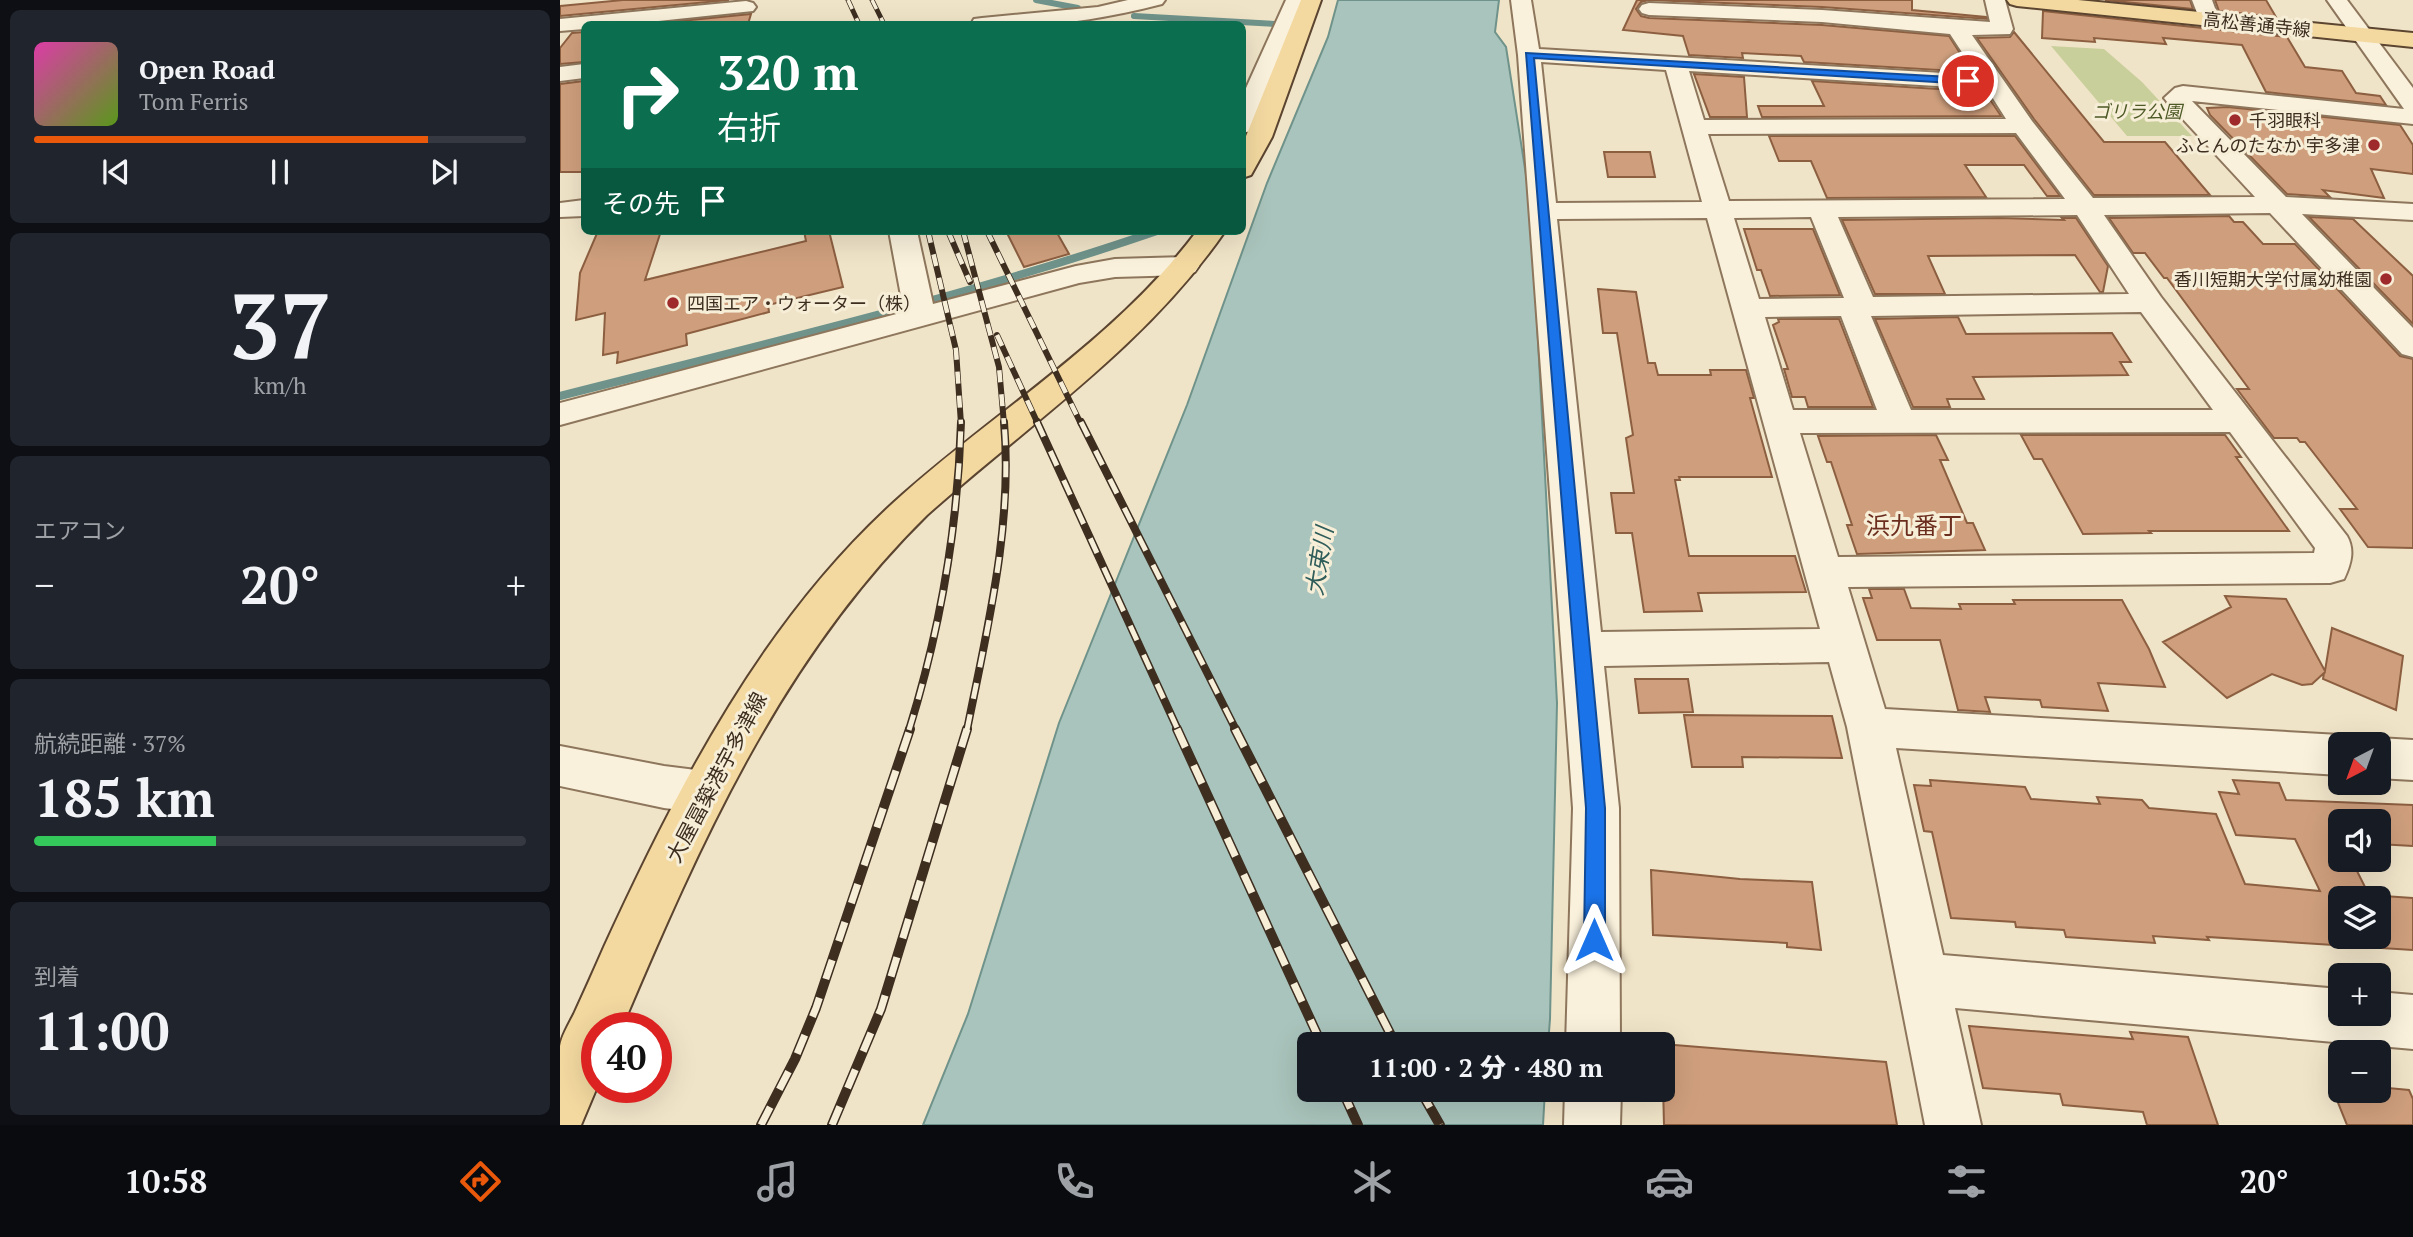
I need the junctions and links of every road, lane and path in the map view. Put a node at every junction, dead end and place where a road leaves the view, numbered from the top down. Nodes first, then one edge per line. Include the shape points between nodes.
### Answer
1 (1155, 0) edge
2 (1296, 0) edge
3 (1311, 0) edge
4 (1521, 0) edge
5 (1995, 0) edge
6 (2017, 0) edge
7 (2336, 0) edge
8 (1647, 4) edge
9 (746, 7) dead end
10 (2205, 10) edge
11 (674, 13) edge
12 (598, 21) edge
13 (1036, 21) edge
14 (581, 23) edge
15 (560, 25) edge
16 (1957, 28) junction
17 (2362, 35) junction
18 (2413, 40) edge
19 (1530, 55) junction
20 (1675, 63) junction
21 (581, 71) edge
22 (560, 74) edge
23 (1994, 83) junction
24 (2413, 104) edge
25 (2413, 117) edge
26 (2023, 126) junction
27 (1696, 127) junction
28 (1248, 133) edge
29 (2276, 205) junction
30 (2085, 206) junction
31 (1821, 208) junction
32 (1717, 209) junction
33 (1543, 211) junction
34 (2413, 212) edge
35 (904, 235) edge
36 (1208, 235) edge
37 (1185, 266) junction
38 (2150, 303) junction
39 (1857, 306) junction
40 (1748, 308) junction
41 (920, 310) junction
42 (2413, 347) edge
43 (560, 414) edge
44 (2238, 421) junction
45 (1781, 422) junction
46 (1899, 422) junction
47 (1825, 572) junction
48 (1846, 645) junction
49 (1582, 649) junction
50 (1869, 727) junction
51 (2328, 754) edge
52 (2391, 759) edge
53 (2413, 760) edge
54 (560, 766) edge
55 (704, 792) junction
56 (1922, 979) junction
57 (2413, 1022) edge
58 (1593, 1032) edge
59 (1593, 1102) edge
60 (560, 1107) edge
61 (1592, 1125) edge
62 (1953, 1125) edge

1 - 13 street
2 - 28 street
3 - 28 main road via 1284,76
4 - 19 street
5 - 16 street via 2002,29
6 - 10 main road, 高松善通寺線
7 - 17 street
8 - 16 street
8 - 16 street via 1654,22 1731,22 1894,33
9 - 11 street
10 - 17 main road, 高松善通寺線
11 - 12 street
14 - 15 street
16 - 23 street
17 - 18 main road, 高松善通寺線
17 - 24 street
19 - 20 street
19 - 33 street
20 - 23 street
20 - 27 street
21 - 22 street
23 - 26 street
25 - 29 street via 2183,93 2176,98
26 - 27 street
26 - 30 street
27 - 32 street
29 - 30 street
29 - 34 street
29 - 42 street
30 - 31 street
30 - 38 street
31 - 32 street
31 - 39 street
32 - 33 street
32 - 40 street
33 - 49 street
35 - 41 street
36 - 37 main road, 大屋冨築港宇多津線
37 - 41 street via 1102,270
37 - 55 main road, 大屋冨築港宇多津線 via 1075,374 928,493 884,535 798,637 747,712
38 - 39 street
38 - 44 street
39 - 40 street
39 - 46 street
40 - 45 street
41 - 43 street
44 - 46 street
44 - 47 street via 2334,546 2330,568
45 - 46 street
45 - 47 street
47 - 48 street
48 - 49 street
48 - 50 street
49 - 58 street via 1595,808
50 - 51 street
50 - 56 street
52 - 53 street
54 - 55 street
55 - 60 main road, 大屋冨築港宇多津線
56 - 57 street
56 - 62 street
59 - 61 street

